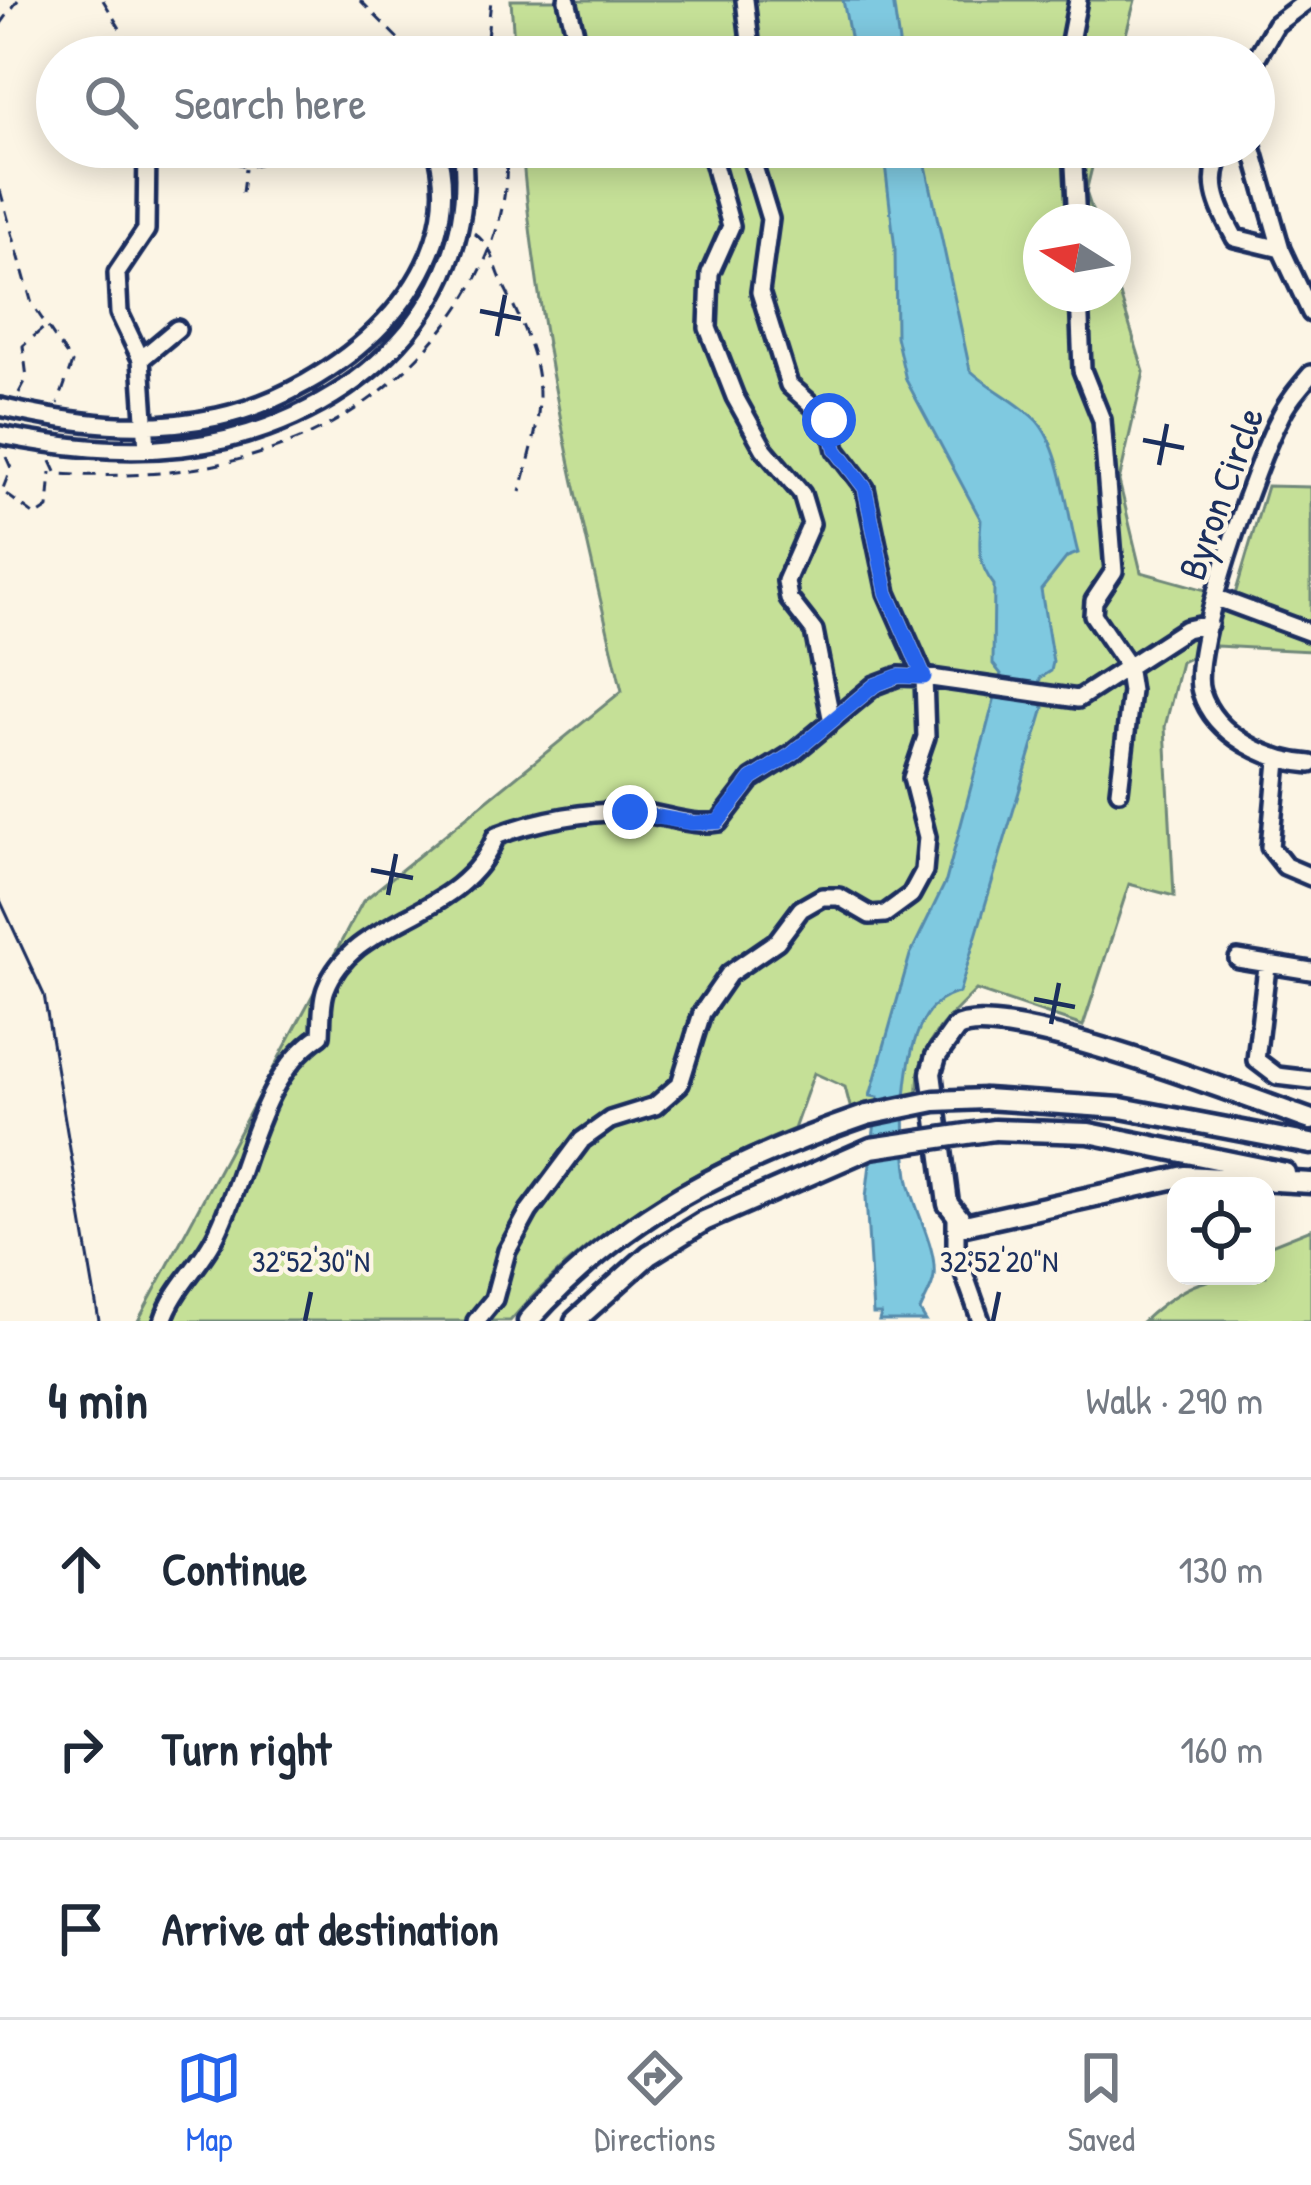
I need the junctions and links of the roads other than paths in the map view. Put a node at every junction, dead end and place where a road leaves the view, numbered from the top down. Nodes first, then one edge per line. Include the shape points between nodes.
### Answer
1 (567, 0) edge
2 (745, 0) edge
3 (1078, 0) edge
4 (1307, 0) edge
5 (576, 36) edge
6 (749, 36) edge
7 (1070, 36) edge
8 (1269, 36) edge
9 (147, 168) edge
10 (439, 168) edge
11 (463, 168) edge
12 (715, 168) edge
13 (754, 168) edge
14 (1074, 168) edge
15 (1213, 168) edge
16 (1258, 168) edge
17 (1076, 204) edge
18 (1281, 249) junction
19 (1080, 312) edge
20 (1311, 313) edge
21 (177, 329) dead end
22 (141, 359) junction
23 (1311, 374) edge
24 (0, 407) edge
25 (144, 425) junction
26 (0, 435) edge
27 (147, 449) junction
28 (1217, 598) junction
29 (1209, 624) junction
30 (1311, 633) edge
31 (1126, 665) junction
32 (924, 677) junction
33 (831, 717) junction
34 (1278, 761) junction
35 (1311, 764) edge
36 (1119, 791) dead end
37 (1311, 877) edge
38 (1238, 959) dead end
39 (1267, 967) junction
40 (1311, 971) edge
41 (1311, 1079) edge
42 (1311, 1120) edge
43 (1311, 1144) edge
44 (1311, 1180) edge
45 (956, 1220) junction
46 (163, 1321) edge
47 (476, 1321) edge
48 (528, 1321) edge
49 (575, 1321) edge
50 (981, 1321) edge

1 - 5 street
2 - 6 street
3 - 7 street
4 - 8 street
9 - 22 street via 146,230 117,273 118,313
10 - 25 street via 436,239 420,275 366,340 274,399 222,416
11 - 27 street via 464,225 429,307 379,361 328,399 258,431
12 - 33 street via 730,226 710,272 708,328 735,397 802,494 812,524 786,581 789,599 814,631
13 - 32 street via 770,219 760,292 778,352 789,385 829,420 836,450 865,488 887,593
14 - 17 street
15 - 18 street via 1235,238
16 - 18 street
18 - 20 street
19 - 31 street via 1082,370 1102,420 1114,571 1093,615
21 - 22 street
22 - 25 street
23 - 28 street, Byron Circle via 1271,434
24 - 25 street
25 - 27 street
26 - 27 street via 52,446
28 - 29 street, Byron Circle
28 - 30 street
29 - 31 street
29 - 34 street, Byron Circle via 1200,692 1220,722
31 - 32 street via 1078,699
31 - 36 street via 1131,692
32 - 33 street via 875,685
32 - 47 street via 926,737 912,778 927,837 924,871 911,895 870,915 822,897 729,974 702,1013 680,1084 655,1106 610,1120 582,1140 529,1210 494,1299
33 - 46 street via 752,779 718,822 630,812 496,836 484,866 447,899 341,965 326,990 321,1035 296,1052 219,1231
34 - 35 street
34 - 37 street via 1270,847 1285,866
38 - 39 street
39 - 40 street
39 - 41 street via 1256,1060 1277,1076
42 - 45 main road via 1106,1050 991,1020 965,1022 944,1041 932,1073
43 - 48 main road, bridge via 1121,1108 985,1099 867,1115 754,1155 631,1224 585,1259
44 - 45 main road via 1186,1176 977,1226
44 - 49 main road, bridge via 1089,1133 994,1130 871,1148 704,1221 649,1255
45 - 50 street via 956,1252

